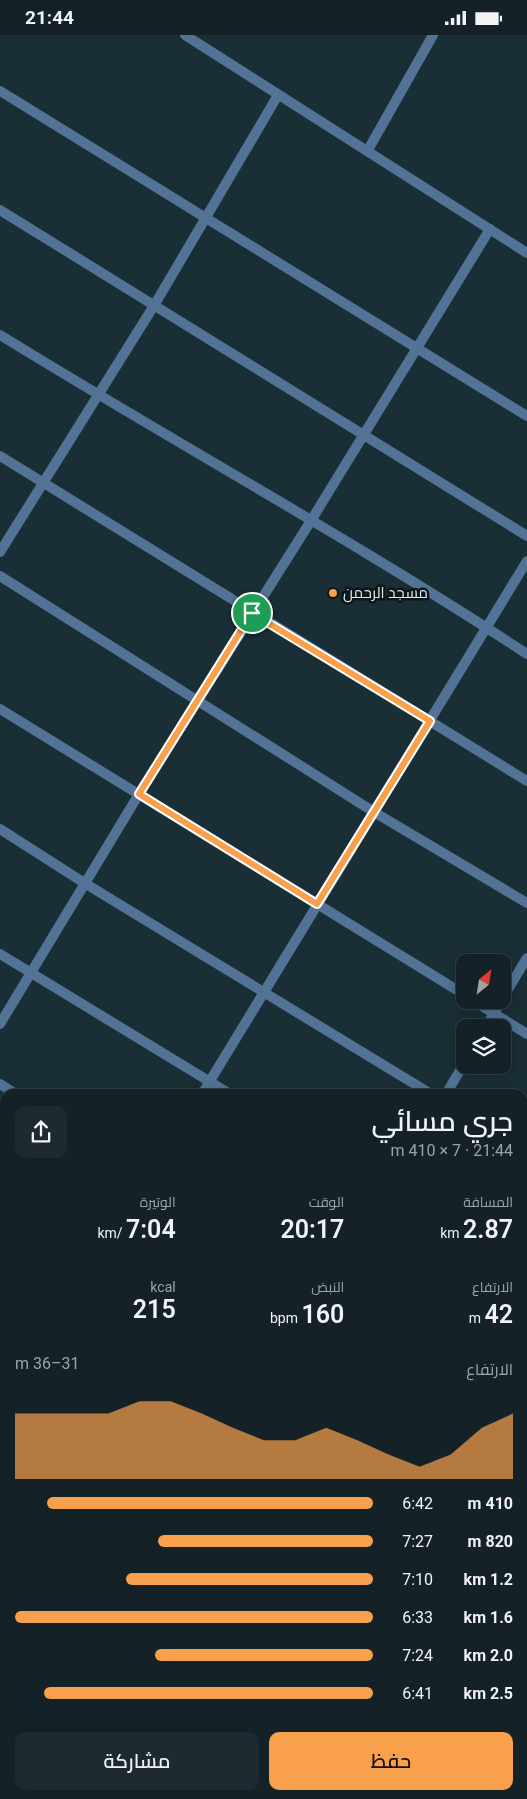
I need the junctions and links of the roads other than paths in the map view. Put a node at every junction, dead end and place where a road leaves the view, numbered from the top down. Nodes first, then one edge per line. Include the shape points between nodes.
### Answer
1 (185, 35) edge
2 (433, 35) edge
3 (0, 91) edge
4 (278, 95) junction
5 (368, 150) junction
6 (0, 210) edge
7 (207, 217) junction
8 (490, 229) junction
9 (527, 253) edge
10 (155, 304) junction
11 (0, 335) edge
12 (416, 348) junction
13 (99, 396) junction
14 (527, 416) edge
15 (363, 434) junction
16 (0, 456) edge
17 (44, 484) junction
18 (312, 519) junction
19 (527, 536) edge
20 (0, 552) edge
21 (527, 561) edge
22 (0, 576) edge
23 (252, 613) junction
24 (487, 628) junction
25 (527, 654) edge
26 (198, 701) junction
27 (0, 709) edge
28 (430, 721) junction
29 (527, 781) edge
30 (139, 794) junction
31 (374, 812) junction
32 (0, 829) edge
33 (86, 884) junction
34 (527, 903) edge
35 (317, 904) junction
36 (0, 954) edge
37 (527, 958) edge
38 (30, 973) junction
39 (511, 985) edge
40 (456, 989) edge
41 (262, 992) junction
42 (487, 1009) edge
43 (496, 1009) edge
44 (494, 1013) junction
45 (491, 1019) edge
46 (0, 1024) edge
47 (527, 1034) edge
48 (458, 1074) edge
49 (210, 1081) junction
50 (205, 1089) edge
51 (222, 1089) edge
52 (423, 1089) edge
53 (449, 1089) edge

1 - 4 street
2 - 5 street
3 - 7 street
4 - 5 street
4 - 7 street
5 - 8 street
6 - 10 street
7 - 10 street
7 - 12 street
8 - 9 street
8 - 12 street
10 - 13 street
10 - 15 street
11 - 13 street
12 - 14 street
12 - 15 street
13 - 17 street
13 - 18 street
15 - 18 street
15 - 19 street
16 - 17 street
17 - 20 street
17 - 23 street
18 - 23 street
18 - 24 street
21 - 24 street
22 - 26 street
23 - 26 street
23 - 28 street
24 - 25 street
24 - 28 street
26 - 30 street
26 - 31 street
27 - 30 street
28 - 29 street
28 - 31 street
30 - 33 street
30 - 35 street
31 - 34 street
31 - 35 street
32 - 33 street
33 - 38 street
33 - 41 street
35 - 40 street
35 - 41 street
36 - 38 street
37 - 39 street
38 - 46 street
38 - 49 street
41 - 49 street
41 - 52 street
42 - 44 street
43 - 44 street
44 - 45 street
44 - 47 street
48 - 53 street
49 - 50 street
49 - 51 street

